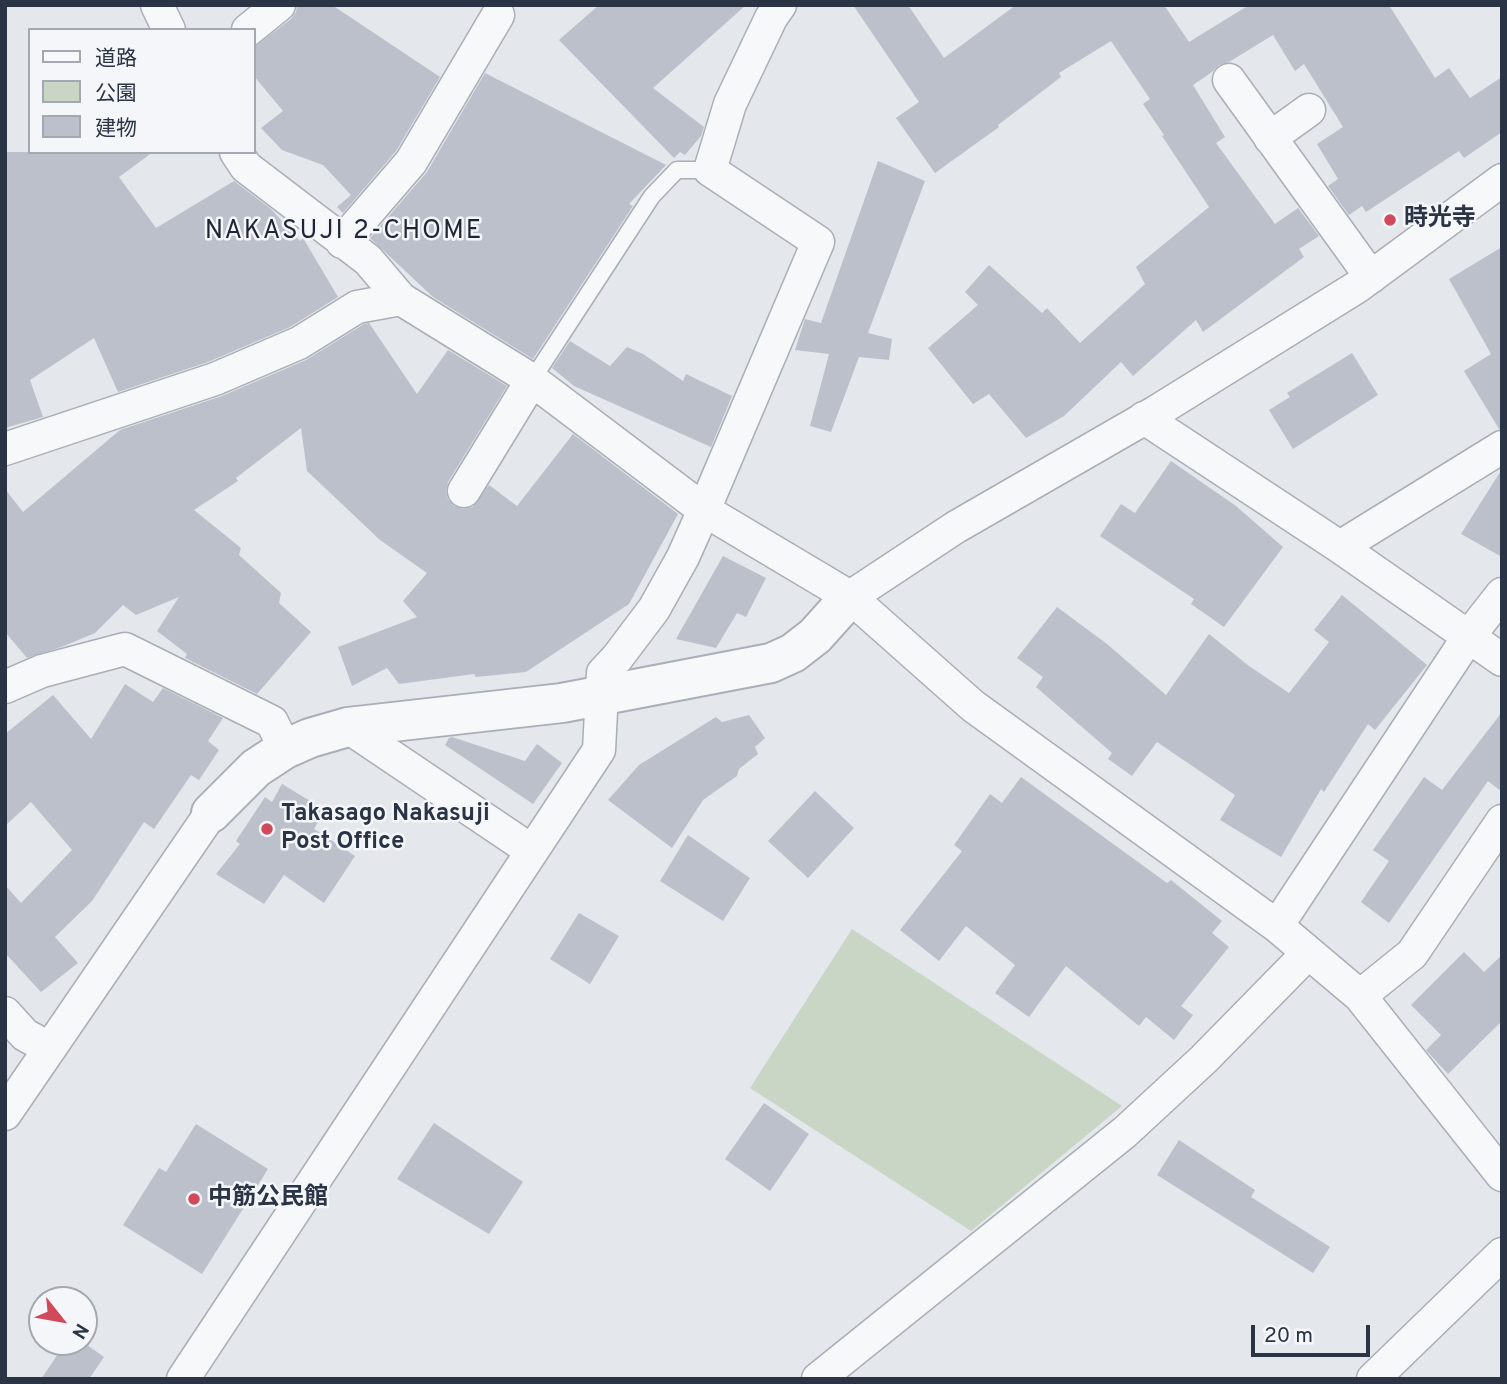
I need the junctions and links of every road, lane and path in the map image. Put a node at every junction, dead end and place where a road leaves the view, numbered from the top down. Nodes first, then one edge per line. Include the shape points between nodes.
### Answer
1 (157, 5) edge
2 (279, 5) edge
3 (780, 5) edge
4 (498, 9) edge
5 (168, 28) edge
6 (250, 28) edge
7 (1229, 80) dead end
8 (1309, 110) dead end
9 (1270, 138) junction
10 (237, 154) edge
11 (710, 170) junction
12 (1500, 186) edge
13 (342, 242) junction
14 (1371, 277) junction
15 (401, 299) junction
16 (531, 380) junction
17 (1144, 418) junction
18 (1502, 447) edge
19 (5, 449) edge
20 (464, 491) dead end
21 (704, 510) junction
22 (1340, 547) junction
23 (1502, 594) edge
24 (850, 597) junction
25 (1469, 636) junction
26 (1502, 660) edge
27 (5, 687) edge
28 (601, 695) junction
29 (348, 727) junction
30 (285, 749) junction
31 (211, 813) joint
32 (1502, 821) edge
33 (532, 851) junction
34 (1277, 926) junction
35 (1308, 953) junction
36 (1360, 996) junction
37 (5, 1013) edge
38 (49, 1048) junction
39 (5, 1114) edge
40 (1502, 1175) edge
41 (1502, 1254) edge
42 (183, 1379) edge
43 (817, 1379) edge
44 (1373, 1379) edge

1 - 5 street
2 - 6 street
3 - 11 street via 730,104
4 - 13 street via 411,162
7 - 9 street
8 - 9 street
9 - 14 street
10 - 13 street via 246,167
11 - 16 lane via 677,170 652,196
11 - 21 street via 818,242
12 - 14 street
13 - 15 street via 368,260
14 - 17 street
15 - 16 street
15 - 19 street via 357,307 299,343 215,379
16 - 20 street
16 - 21 street
17 - 22 street
17 - 24 street via 956,527
18 - 22 street
21 - 24 street
21 - 28 street via 654,609 603,673
22 - 25 street
23 - 25 street
24 - 28 street via 815,636 771,663
24 - 34 street via 973,706
25 - 26 street
25 - 34 street
27 - 30 street via 42,671 125,649 272,722
28 - 29 street via 562,704
28 - 33 street via 599,750
29 - 30 street
29 - 33 street
30 - 31 street via 256,768
31 - 38 street
32 - 36 street via 1412,954
33 - 42 street
34 - 35 street
35 - 36 street
35 - 43 street via 1125,1132
36 - 40 street
37 - 38 street via 25,1035
38 - 39 street
41 - 44 street

